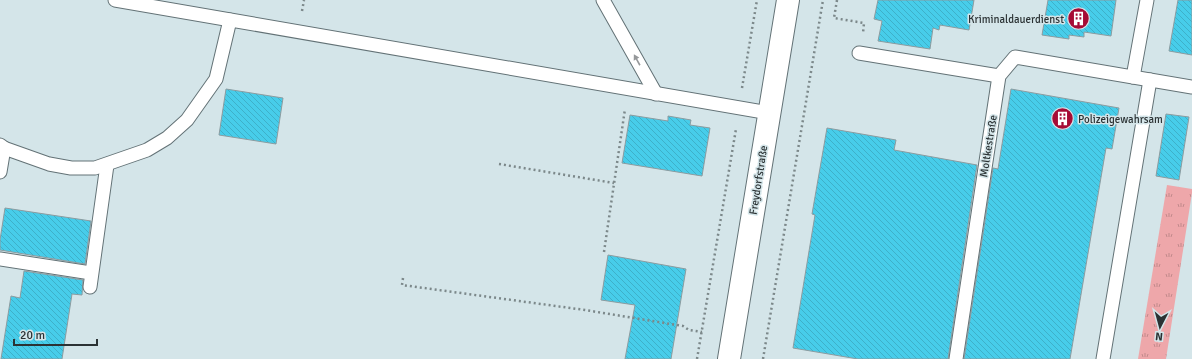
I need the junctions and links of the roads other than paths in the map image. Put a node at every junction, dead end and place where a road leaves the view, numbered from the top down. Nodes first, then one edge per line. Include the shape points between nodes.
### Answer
1 (115, 0) edge
2 (603, 0) edge
3 (788, 0) edge
4 (1147, 0) edge
5 (230, 20) junction
6 (859, 53) road end
7 (999, 76) junction
8 (1133, 77) junction
9 (1150, 80) junction
10 (1192, 87) edge
11 (656, 94) junction
12 (769, 113) junction
13 (2, 146) edge
14 (107, 165) junction
15 (0, 172) edge
16 (0, 259) edge
17 (91, 273) junction
18 (90, 287) dead end
19 (729, 359) edge
20 (956, 359) edge
21 (1103, 359) edge

1 - 5 lane
11 -> 2 lane
3 - 12 street, Freydorfstraße
4 - 8 lane
5 - 11 lane
5 - 14 lane via 216,79 187,120 167,138 146,150
6 - 7 lane
7 - 8 lane via 1015,57
7 - 20 lane, Moltkestraße
8 - 9 lane
9 - 10 lane
9 - 21 lane
11 - 12 lane
12 - 19 street, Freydorfstraße
13 - 14 lane via 64,167 95,168
13 - 15 lane
14 - 17 lane
16 - 17 lane
17 - 18 lane

